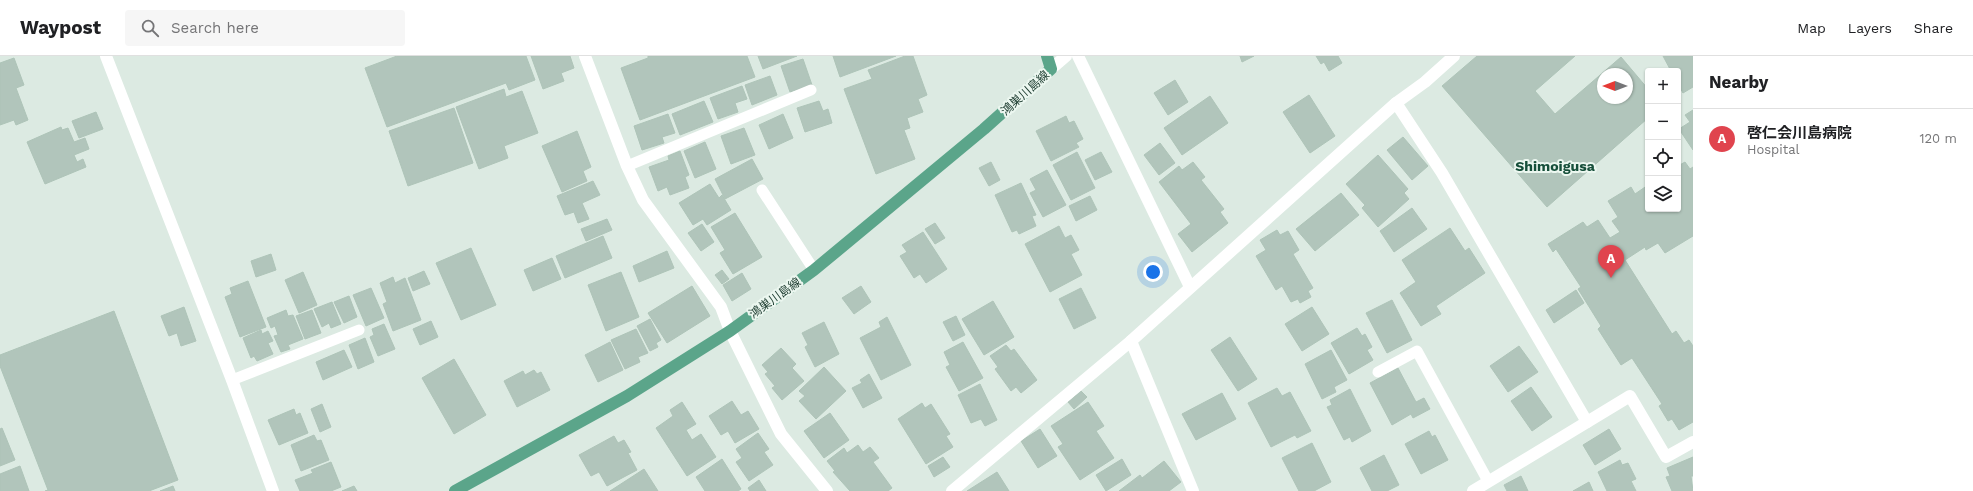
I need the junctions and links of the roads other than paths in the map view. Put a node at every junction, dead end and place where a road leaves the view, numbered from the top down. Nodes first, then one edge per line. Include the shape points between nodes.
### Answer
1 (106, 56) edge
2 (586, 56) edge
3 (1046, 56) edge
4 (1066, 56) edge
5 (1078, 56) edge
6 (1454, 56) edge
7 (1052, 68) junction
8 (812, 90) dead end
9 (1396, 103) junction
10 (626, 166) junction
11 (762, 190) dead end
12 (814, 270) junction
13 (1190, 287) junction
14 (359, 330) dead end
15 (730, 331) junction
16 (1131, 341) junction
17 (1378, 372) dead end
18 (232, 380) junction
19 (1586, 422) junction
20 (1693, 442) edge
21 (1488, 482) junction
22 (273, 491) edge
23 (455, 491) edge
24 (827, 491) edge
25 (952, 491) edge
26 (1193, 491) edge
27 (1473, 491) edge

1 - 18 street
2 - 10 street
3 - 7 main road, 鴻巣川島線
4 - 7 street
5 - 13 street
6 - 9 street
7 - 12 main road, 鴻巣川島線 via 984,129
8 - 10 lane
9 - 13 street
9 - 19 street via 1442,173
10 - 15 street via 643,200 721,307
11 - 12 lane
12 - 15 main road, 鴻巣川島線
13 - 16 street
14 - 18 lane
15 - 23 main road, 鴻巣川島線 via 627,396
15 - 24 street via 781,434
16 - 25 street
16 - 26 street
17 - 21 lane via 1417,351
18 - 22 street
19 - 20 street via 1630,396 1666,457
19 - 21 street
21 - 27 street

